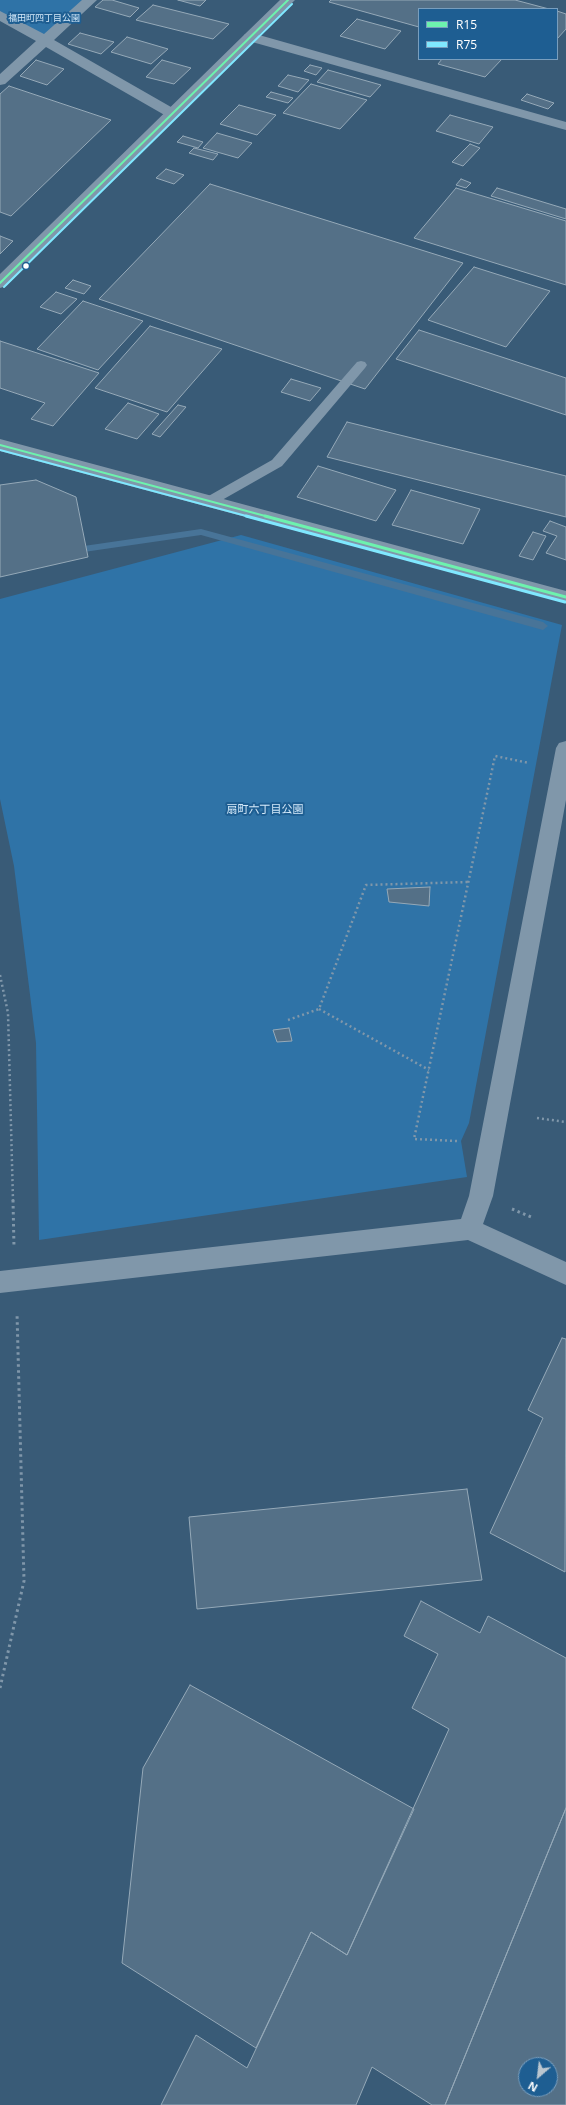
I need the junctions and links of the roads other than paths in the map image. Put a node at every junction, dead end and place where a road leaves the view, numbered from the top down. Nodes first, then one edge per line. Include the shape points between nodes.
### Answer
1 (90, 0) edge
2 (288, 0) edge
3 (0, 14) edge
4 (250, 37) junction
5 (47, 41) junction
6 (0, 82) edge
7 (173, 114) junction
8 (566, 126) edge
9 (0, 283) edge
10 (361, 365) dead end
11 (0, 445) edge
12 (210, 501) junction
13 (566, 597) edge
14 (566, 748) edge
15 (470, 1229) junction
16 (566, 1274) edge
17 (8, 1282) edge

1 - 5 street
2 - 4 street
3 - 5 street
4 - 7 street
4 - 8 street
5 - 6 street
5 - 7 street
7 - 9 street
10 - 12 lane via 277,463
11 - 12 street
12 - 13 street
14 - 15 street via 481,1196
15 - 16 street
15 - 17 street

